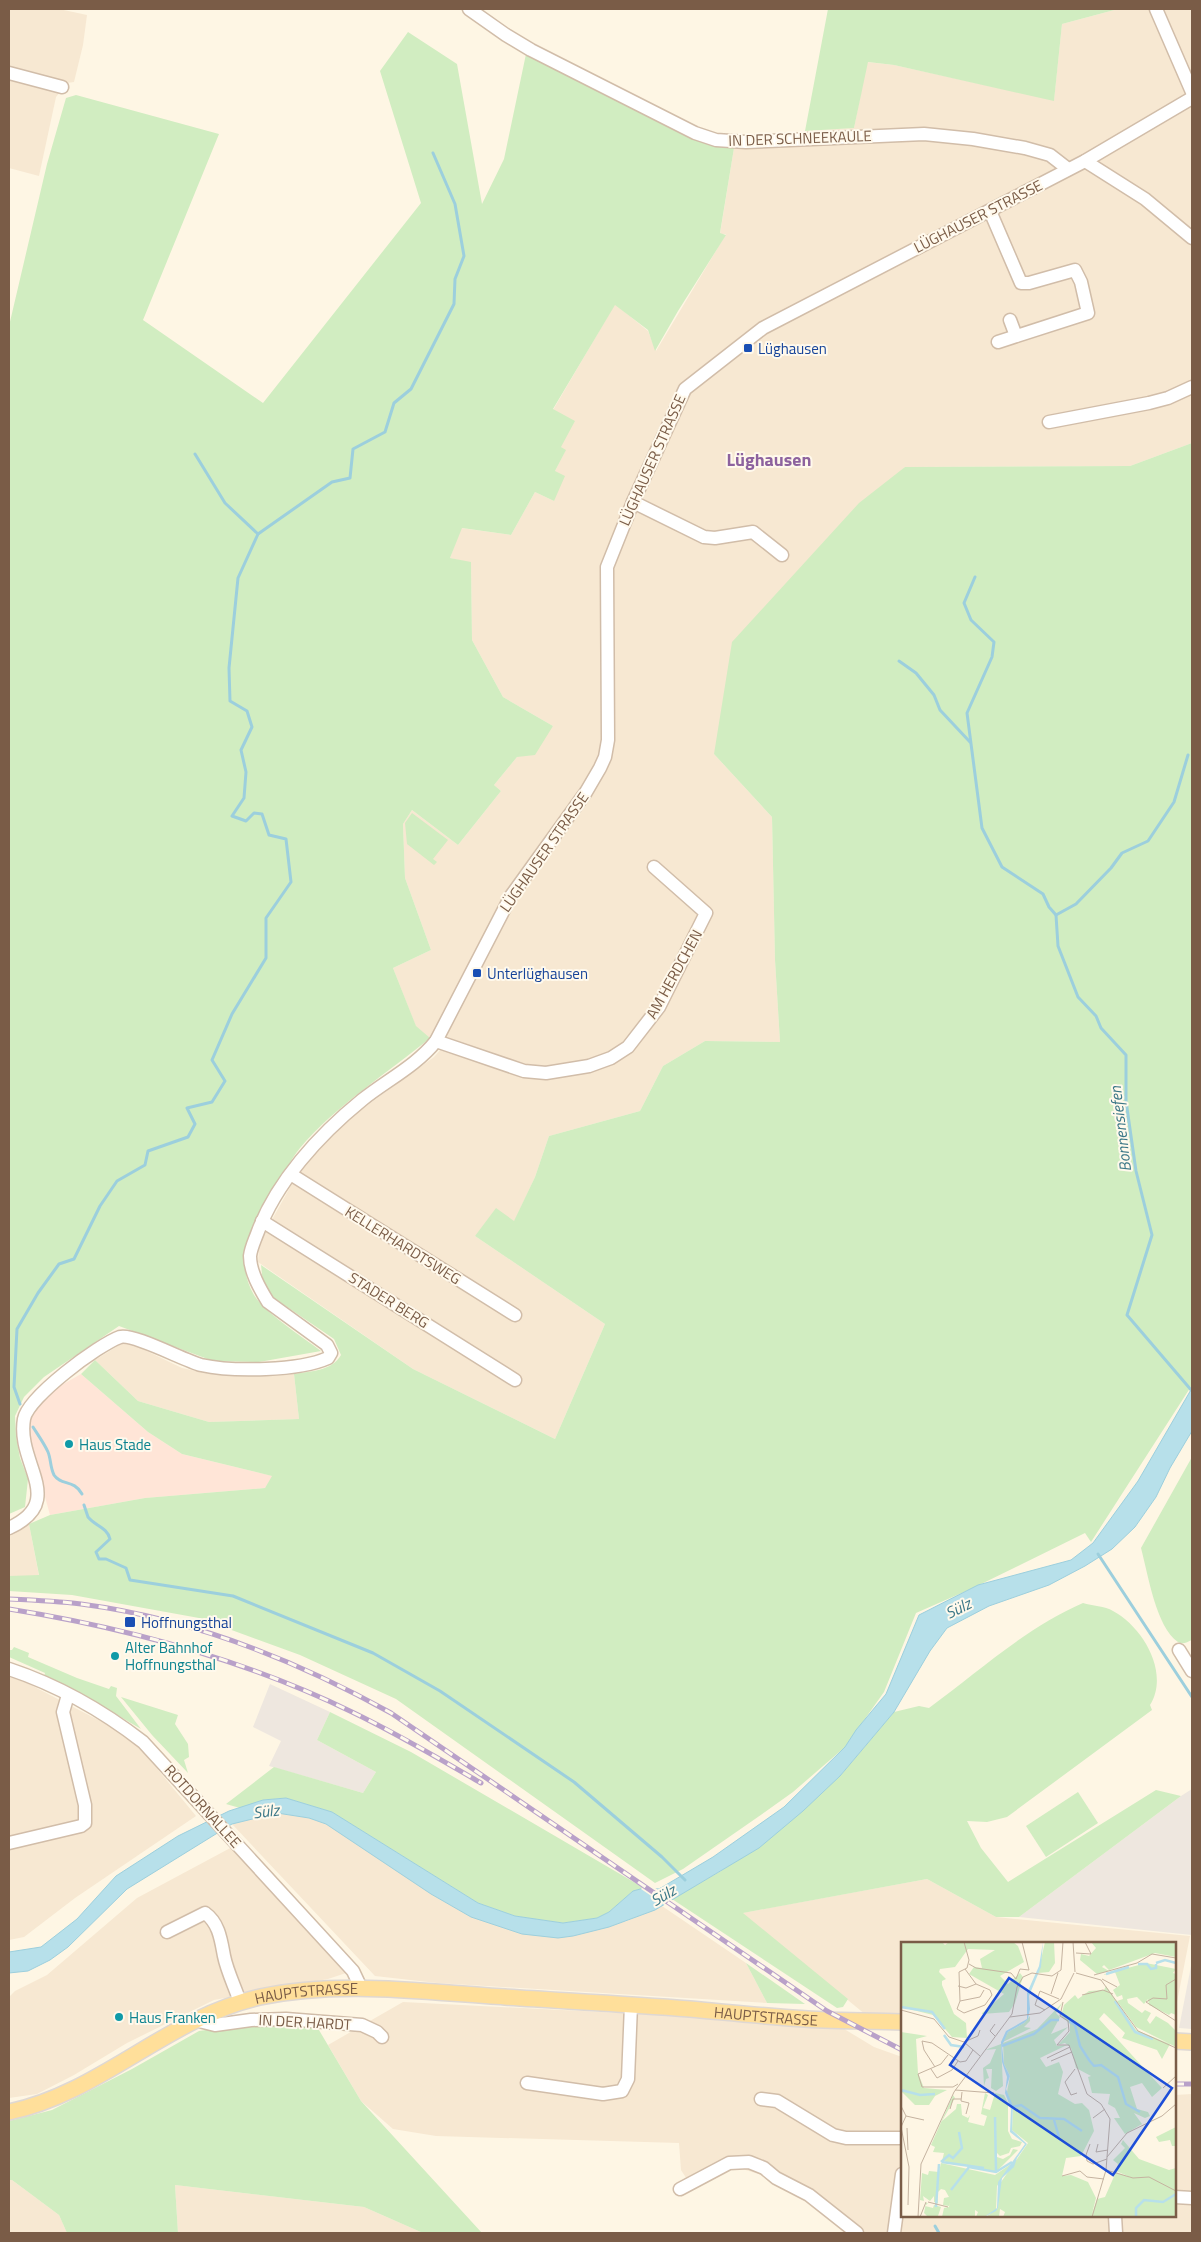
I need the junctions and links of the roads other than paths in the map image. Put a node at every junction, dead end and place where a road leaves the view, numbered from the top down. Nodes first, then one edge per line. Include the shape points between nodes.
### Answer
1 (469, 9) edge
2 (1156, 9) edge
3 (9, 74) edge
4 (62, 87) dead end
5 (1192, 92) edge
6 (1192, 98) edge
7 (1085, 161) junction
8 (1068, 169) junction
9 (990, 211) junction
10 (1192, 238) edge
11 (1010, 320) dead end
12 (1016, 336) junction
13 (998, 342) dead end
14 (1192, 387) edge
15 (1049, 422) dead end
16 (633, 502) junction
17 (782, 555) dead end
18 (654, 867) dead end
19 (436, 1041) junction
20 (292, 1175) junction
21 (262, 1221) junction
22 (515, 1315) dead end
23 (515, 1380) dead end
24 (9, 1528) edge
25 (1179, 1650) dead end
26 (9, 1669) edge
27 (1192, 1671) edge
28 (68, 1695) junction
29 (9, 1843) edge
30 (167, 1932) dead end
31 (361, 1988) junction
32 (240, 2002) junction
33 (631, 2005) junction
34 (195, 2020) junction
35 (901, 2022) edge
36 (382, 2037) dead end
37 (1176, 2041) edge
38 (1192, 2042) edge
39 (527, 2083) dead end
40 (761, 2099) dead end
41 (9, 2112) edge
42 (901, 2138) edge
43 (901, 2181) edge
44 (680, 2189) dead end
45 (1176, 2197) edge
46 (1192, 2198) edge
47 (1115, 2217) edge
48 (857, 2233) edge
49 (894, 2233) edge
50 (1116, 2233) edge

1 - 8 street, IN DER SCHNEEKAULE via 531,50 694,133 716,140 746,142 924,134 1026,148 1050,155
2 - 5 street
3 - 4 street
6 - 7 street, LÜGHAUSER STRASSE
7 - 8 street, LÜGHAUSER STRASSE
7 - 10 street via 1145,199
8 - 9 street, LÜGHAUSER STRASSE
9 - 12 street via 1021,283 1075,270 1086,301 1088,313
9 - 16 street, LÜGHAUSER STRASSE via 763,328 703,373 685,389
11 - 12 street
12 - 13 street
14 - 15 street via 1150,403
16 - 17 street via 704,537 753,532
16 - 19 street, LÜGHAUSER STRASSE via 606,567 608,740 605,757 586,792 511,896
18 - 19 street, AM HERDCHEN via 706,913 659,1006 628,1047 589,1066 546,1073 524,1071
19 - 20 street, LÜGHAUSER STRASSE via 423,1057 347,1113 318,1140
20 - 21 street, LÜGHAUSER STRASSE
20 - 22 street, KELLERHARDTSWEG
21 - 23 street, STADER BERG
21 - 24 street, LÜGHAUSER STRASSE via 250,1258 262,1292 268,1302 327,1345 328,1358 255,1370 220,1367 177,1357 130,1336 120,1337 43,1390 27,1410 23,1439 38,1498 28,1517
25 - 27 street
26 - 28 street, ROTDORNALLEE
28 - 29 street via 65,1723 85,1806 85,1823
28 - 31 street, ROTDORNALLEE via 143,1742 353,1971
30 - 32 street via 205,1913 212,1918 224,1946
31 - 32 main road, HAUPTSTRASSE via 303,1990
31 - 33 main road, HAUPTSTRASSE
32 - 34 main road, HAUPTSTRASSE
33 - 35 main road, HAUPTSTRASSE via 822,2020
33 - 39 street via 628,2079 622,2091 604,2094
34 - 36 street, IN DER HARDT via 215,2026 286,2019 362,2025
34 - 41 main road, HAUPTSTRASSE via 61,2095
37 - 38 main road
40 - 42 street via 777,2101 833,2135
43 - 49 street
44 - 48 street via 729,2163 749,2162 809,2195
45 - 46 street
47 - 50 street

